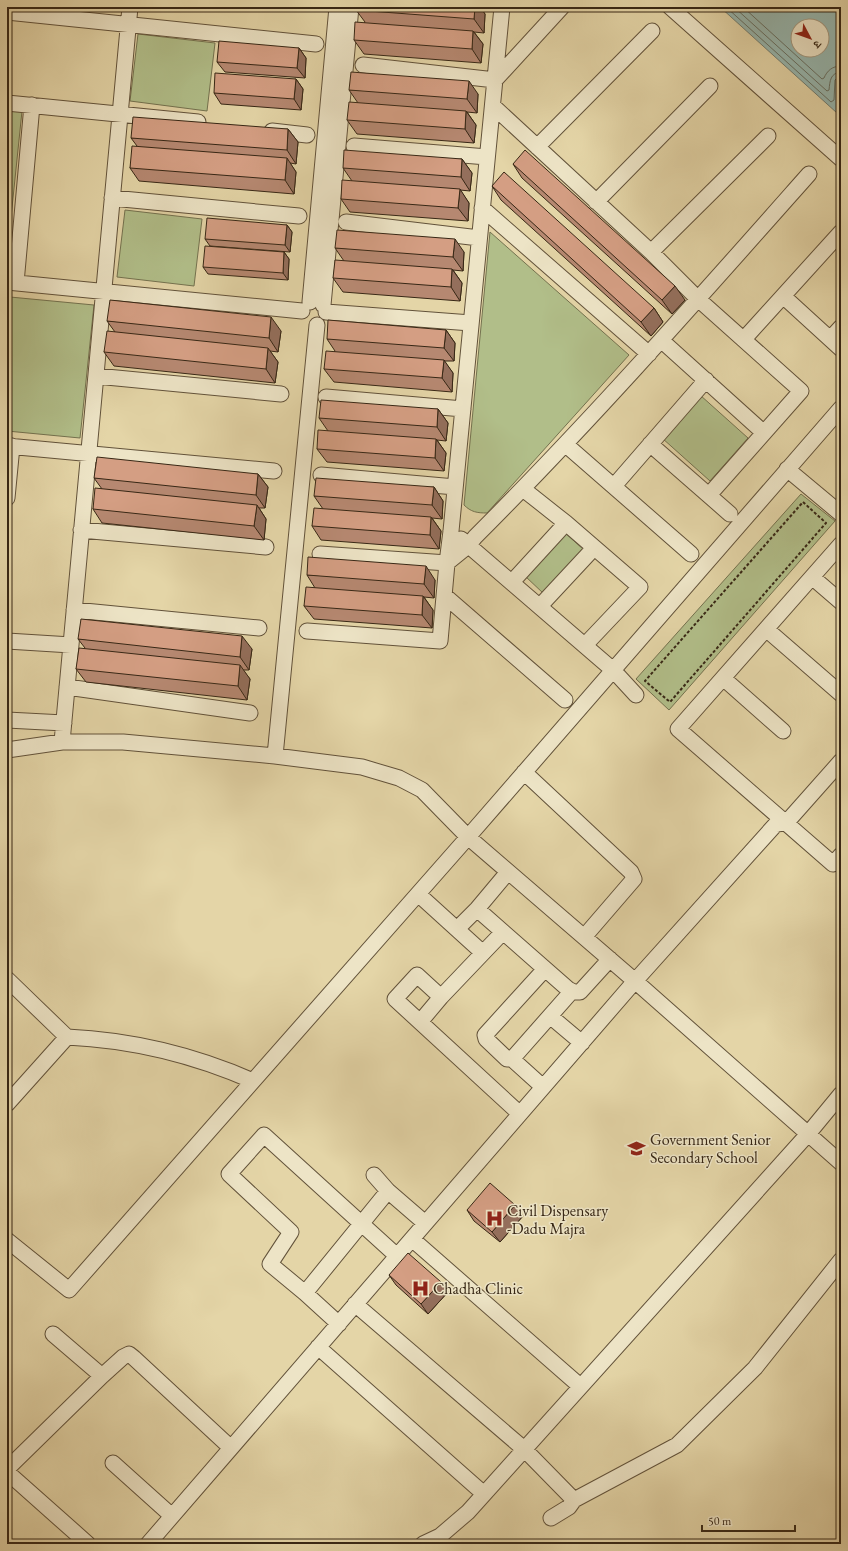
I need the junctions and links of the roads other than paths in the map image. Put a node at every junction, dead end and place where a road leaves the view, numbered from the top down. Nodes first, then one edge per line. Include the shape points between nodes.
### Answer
1 (130, 7) edge
2 (337, 7) edge
3 (351, 7) edge
4 (502, 7) edge
5 (670, 7) edge
6 (552, 8) edge
7 (40, 11) edge
8 (7, 12) edge
9 (128, 24) junction
10 (652, 32) dead end
11 (316, 44) dead end
12 (363, 65) dead end
13 (495, 80) junction
14 (710, 86) dead end
15 (7, 103) edge
16 (32, 105) junction
17 (493, 106) junction
18 (120, 113) junction
19 (213, 124) edge
20 (260, 129) edge
21 (307, 135) dead end
22 (768, 136) dead end
23 (354, 146) dead end
24 (537, 147) junction
25 (487, 157) junction
26 (841, 159) edge
27 (809, 174) dead end
28 (112, 198) junction
29 (596, 202) junction
30 (482, 208) junction
31 (299, 216) dead end
32 (346, 222) dead end
33 (841, 232) edge
34 (479, 238) junction
35 (651, 252) junction
36 (11, 283) edge
37 (103, 292) junction
38 (783, 296) junction
39 (698, 299) junction
40 (315, 307) junction
41 (471, 323) junction
42 (317, 325) junction
43 (841, 327) edge
44 (744, 339) junction
45 (830, 339) junction
46 (661, 340) junction
47 (841, 349) edge
48 (649, 354) junction
49 (96, 376) junction
50 (706, 380) junction
51 (281, 394) dead end
52 (326, 397) dead end
53 (841, 408) edge
54 (462, 409) junction
55 (764, 433) junction
56 (565, 444) junction
57 (650, 444) junction
58 (9, 446) edge
59 (88, 452) junction
60 (787, 469) junction
61 (274, 471) dead end
62 (321, 475) dead end
63 (614, 486) junction
64 (455, 487) junction
65 (523, 489) junction
66 (709, 495) junction
67 (7, 498) edge
68 (730, 514) dead end
69 (841, 514) edge
70 (566, 523) junction
71 (81, 530) junction
72 (451, 531) junction
73 (841, 544) edge
74 (468, 546) junction
75 (266, 547) dead end
76 (594, 548) junction
77 (320, 554) dead end
78 (691, 554) dead end
79 (446, 563) junction
80 (812, 577) junction
81 (512, 582) junction
82 (444, 596) junction
83 (841, 602) edge
84 (540, 606) junction
85 (74, 610) junction
86 (259, 628) dead end
87 (766, 629) junction
88 (307, 631) dead end
89 (7, 641) edge
90 (71, 645) junction
91 (585, 645) junction
92 (613, 670) junction
93 (723, 678) junction
94 (67, 687) junction
95 (841, 694) edge
96 (636, 695) dead end
97 (565, 700) dead end
98 (250, 713) dead end
99 (7, 720) edge
100 (64, 723) junction
101 (783, 731) dead end
102 (62, 742) junction
103 (7, 750) edge
104 (275, 756) junction
105 (841, 761) edge
106 (524, 772) junction
107 (786, 823) junction
108 (468, 837) junction
109 (841, 855) edge
110 (508, 872) junction
111 (418, 894) junction
112 (477, 909) junction
113 (457, 929) junction
114 (504, 932) junction
115 (584, 937) junction
116 (483, 953) junction
117 (610, 959) junction
118 (545, 969) junction
119 (7, 979) edge
120 (635, 981) junction
121 (572, 991) junction
122 (440, 997) junction
123 (550, 1016) junction
124 (420, 1022) junction
125 (67, 1037) junction
126 (582, 1043) junction
127 (512, 1059) junction
128 (253, 1081) junction
129 (543, 1087) junction
130 (839, 1102) edge
131 (7, 1104) edge
132 (520, 1114) junction
133 (808, 1134) junction
134 (841, 1163) edge
135 (374, 1175) dead end
136 (388, 1191) junction
137 (362, 1223) junction
138 (425, 1223) junction
139 (412, 1239) junction
140 (7, 1240) edge
141 (397, 1256) junction
142 (841, 1260) edge
143 (305, 1293) junction
144 (355, 1304) junction
145 (339, 1324) junction
146 (53, 1334) dead end
147 (318, 1347) junction
148 (102, 1376) junction
149 (580, 1386) junction
150 (231, 1448) junction
151 (524, 1449) junction
152 (113, 1463) dead end
153 (7, 1471) edge
154 (484, 1494) junction
155 (574, 1500) junction
156 (172, 1516) junction
157 (551, 1518) dead end
158 (88, 1544) edge
159 (148, 1544) edge
160 (423, 1544) edge

1 - 9 street
2 - 40 street
3 - 40 street
4 - 13 street
5 - 26 street
6 - 13 street
7 - 8 street
7 - 9 street
9 - 11 street
9 - 18 street
10 - 24 street
12 - 13 street
13 - 17 street
14 - 29 street
15 - 16 street
16 - 18 street
16 - 36 street
17 - 24 street
17 - 25 street
18 - 19 street
18 - 28 street
20 - 21 street
22 - 35 street
23 - 25 street
24 - 29 street
25 - 30 street
27 - 39 street
28 - 31 street
28 - 37 street
29 - 35 street
30 - 34 street
30 - 48 street
32 - 34 street
33 - 38 street
34 - 41 street
35 - 39 street
36 - 37 street
37 - 40 street
37 - 49 street
38 - 44 street
38 - 45 street
39 - 44 street
39 - 46 street
40 - 41 street
40 - 42 street via 325,318
40 - 42 street via 302,316 308,324
41 - 54 street
42 - 104 street
43 - 45 street
44 - 55 street via 801,391
45 - 47 street
46 - 48 street
46 - 50 street
48 - 56 street
49 - 51 street
49 - 59 street
50 - 55 street
50 - 57 street
52 - 54 street
53 - 60 street
54 - 64 street
55 - 66 street
56 - 63 street
56 - 65 street
57 - 63 street
57 - 66 street
58 - 59 street
58 - 67 street
59 - 61 street
59 - 71 street
60 - 69 street
60 - 92 street
62 - 64 street
63 - 78 street
64 - 72 street
65 - 70 street
65 - 74 street
66 - 68 street
70 - 76 street
70 - 81 street
71 - 75 street
71 - 85 street
72 - 74 street
72 - 79 street
73 - 80 street
74 - 79 street
74 - 81 street
76 - 84 street
76 - 91 street via 640,587
77 - 79 street
79 - 82 street
80 - 83 street
80 - 87 street
81 - 84 street
82 - 88 street via 440,641
82 - 97 street
84 - 91 street
85 - 86 street
85 - 90 street
87 - 93 street
87 - 95 street
89 - 90 street
90 - 94 street
91 - 92 street
92 - 96 street
92 - 106 street
93 - 101 street
93 - 107 street via 678,730
94 - 98 street
94 - 100 street
99 - 100 street
100 - 102 street
102 - 103 street
102 - 104 street via 123,742
104 - 108 street via 362,767 399,778 422,790
105 - 107 street
106 - 108 street
106 - 115 street via 630,872 634,879
107 - 109 street via 833,864
107 - 120 street via 776,824
108 - 110 street
108 - 111 street
110 - 112 street
110 - 115 street
111 - 113 street
111 - 128 street
112 - 113 street
112 - 114 street
113 - 116 street
114 - 116 street
114 - 118 street
115 - 117 street
116 - 122 street
117 - 120 street
117 - 121 street via 580,992
118 - 121 street
118 - 127 street via 484,1035 507,1059
119 - 125 street
120 - 126 street
120 - 133 street
121 - 123 street
122 - 124 street
122 - 124 street via 417,975 395,999
123 - 126 street
123 - 127 street
124 - 132 street
125 - 128 street via 100,1039 166,1051
125 - 131 street
126 - 129 street
127 - 129 street
128 - 140 street via 69,1290
129 - 132 street
130 - 133 street
132 - 138 street
133 - 134 street
133 - 149 street
135 - 136 street
136 - 137 street
136 - 138 street
137 - 141 street
137 - 143 street
137 - 143 street via 264,1135 229,1174 291,1232 270,1264
138 - 139 street
139 - 141 street
139 - 149 street
141 - 144 street
142 - 155 street via 755,1368 677,1445
143 - 145 street
144 - 145 street
144 - 151 street
145 - 147 street
146 - 148 street
147 - 150 street
147 - 154 street
148 - 150 street via 129,1354
148 - 153 street
149 - 151 street
150 - 156 street
151 - 154 street
151 - 155 street
152 - 156 street
153 - 158 street
154 - 160 street via 440,1536
155 - 157 street via 569,1507
156 - 159 street

